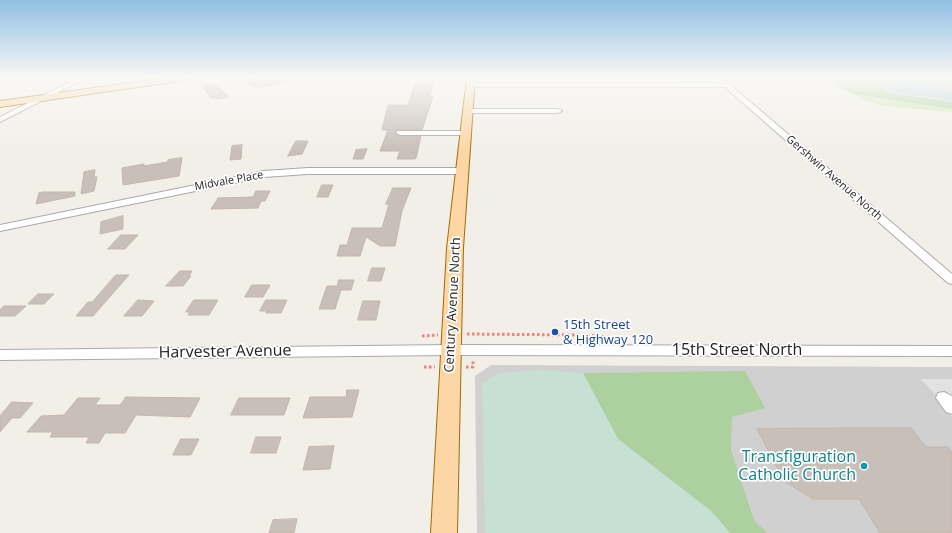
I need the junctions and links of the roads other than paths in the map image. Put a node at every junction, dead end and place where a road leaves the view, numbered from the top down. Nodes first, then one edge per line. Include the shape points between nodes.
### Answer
1 (15, 102) edge
2 (35, 102) edge
3 (469, 102) edge
4 (746, 102) edge
5 (0, 104) edge
6 (468, 111) junction
7 (558, 111) dead end
8 (0, 120) edge
9 (400, 133) dead end
10 (466, 133) junction
11 (462, 171) junction
12 (0, 228) edge
13 (952, 280) edge
14 (450, 350) junction
15 (952, 351) edge
16 (0, 355) edge
17 (444, 533) edge

1 - 5 main road
2 - 8 street
3 - 6 main road, Century Avenue North
4 - 13 street, Gershwin Avenue North
6 - 7 street
6 - 10 main road, Century Avenue North
9 - 10 street
10 - 11 main road, Century Avenue North
11 - 12 street, Midvale Place via 308,171 264,174
11 - 14 main road, Century Avenue North
14 - 15 street, 15th Street North
14 - 16 street, Harvester Avenue
14 - 17 main road, Century Avenue North

